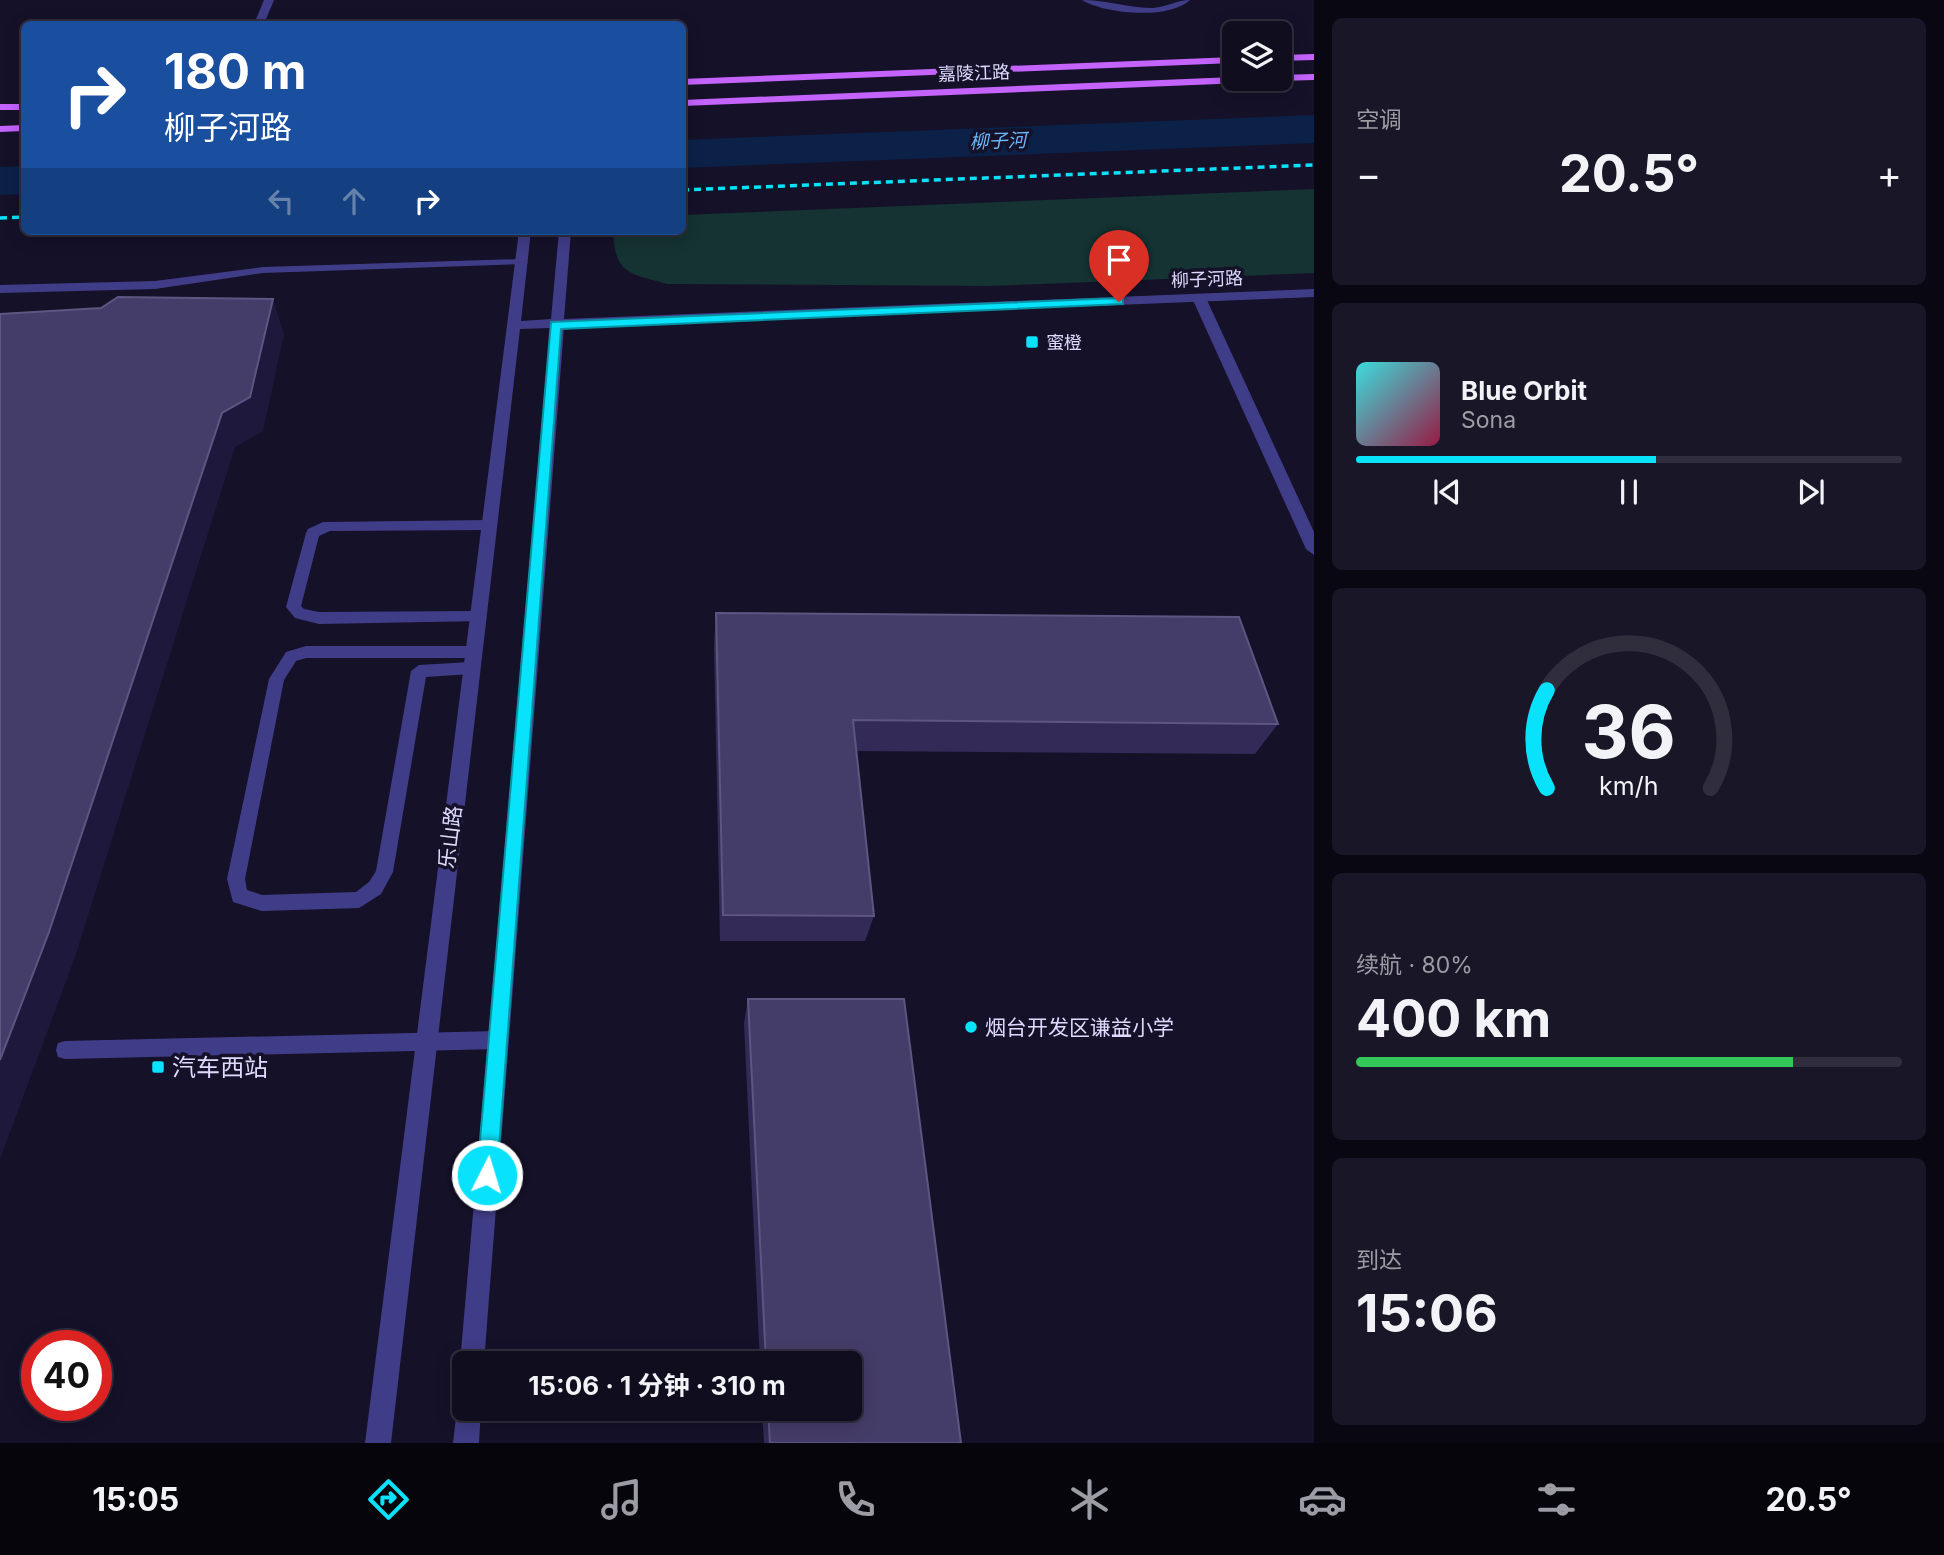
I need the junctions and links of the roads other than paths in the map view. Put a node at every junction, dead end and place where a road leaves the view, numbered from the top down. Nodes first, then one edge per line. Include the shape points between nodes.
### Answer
1 (270, 0) edge
2 (1086, 0) edge
3 (1186, 0) edge
4 (260, 21) edge
5 (1314, 57) edge
6 (1292, 58) edge
7 (1222, 60) edge
8 (1314, 77) edge
9 (1292, 78) edge
10 (1222, 81) edge
11 (686, 82) edge
12 (686, 103) edge
13 (0, 107) edge
14 (21, 107) edge
15 (21, 128) edge
16 (0, 129) edge
17 (525, 235) edge
18 (565, 235) edge
19 (522, 262) junction
20 (0, 289) edge
21 (1314, 293) edge
22 (1199, 298) junction
23 (513, 325) junction
24 (555, 325) junction
25 (489, 525) junction
26 (1314, 549) edge
27 (477, 617) junction
28 (472, 660) junction
29 (498, 1040) junction
30 (425, 1041) junction
31 (65, 1050) dead end
32 (473, 1351) edge
33 (467, 1421) edge
34 (378, 1443) edge
35 (466, 1443) edge

1 - 4 street
2 - 3 lane via 1137,9 1172,9
5 - 6 main road
7 - 11 main road, 嘉陵江路
8 - 9 main road
10 - 12 main road, 嘉陵江路
13 - 14 main road
15 - 16 main road
17 - 19 street, 乐山路
18 - 24 street
19 - 20 lane via 263,270 155,285
19 - 23 street, 乐山路
21 - 22 street, 柳子河路
22 - 24 street, 柳子河路
22 - 26 street
23 - 24 street, 柳子河路
23 - 25 street, 乐山路
24 - 29 street
25 - 27 street, 乐山路
25 - 27 lane via 328,526 313,533 293,607 300,614 319,618
27 - 28 street, 乐山路
28 - 28 lane via 306,652 291,656 277,678 236,879 239,896 262,903 359,900 375,888 384,872 419,671
28 - 30 street, 乐山路
29 - 30 lane
29 - 32 street
30 - 31 lane
30 - 34 street, 乐山路
33 - 35 street

